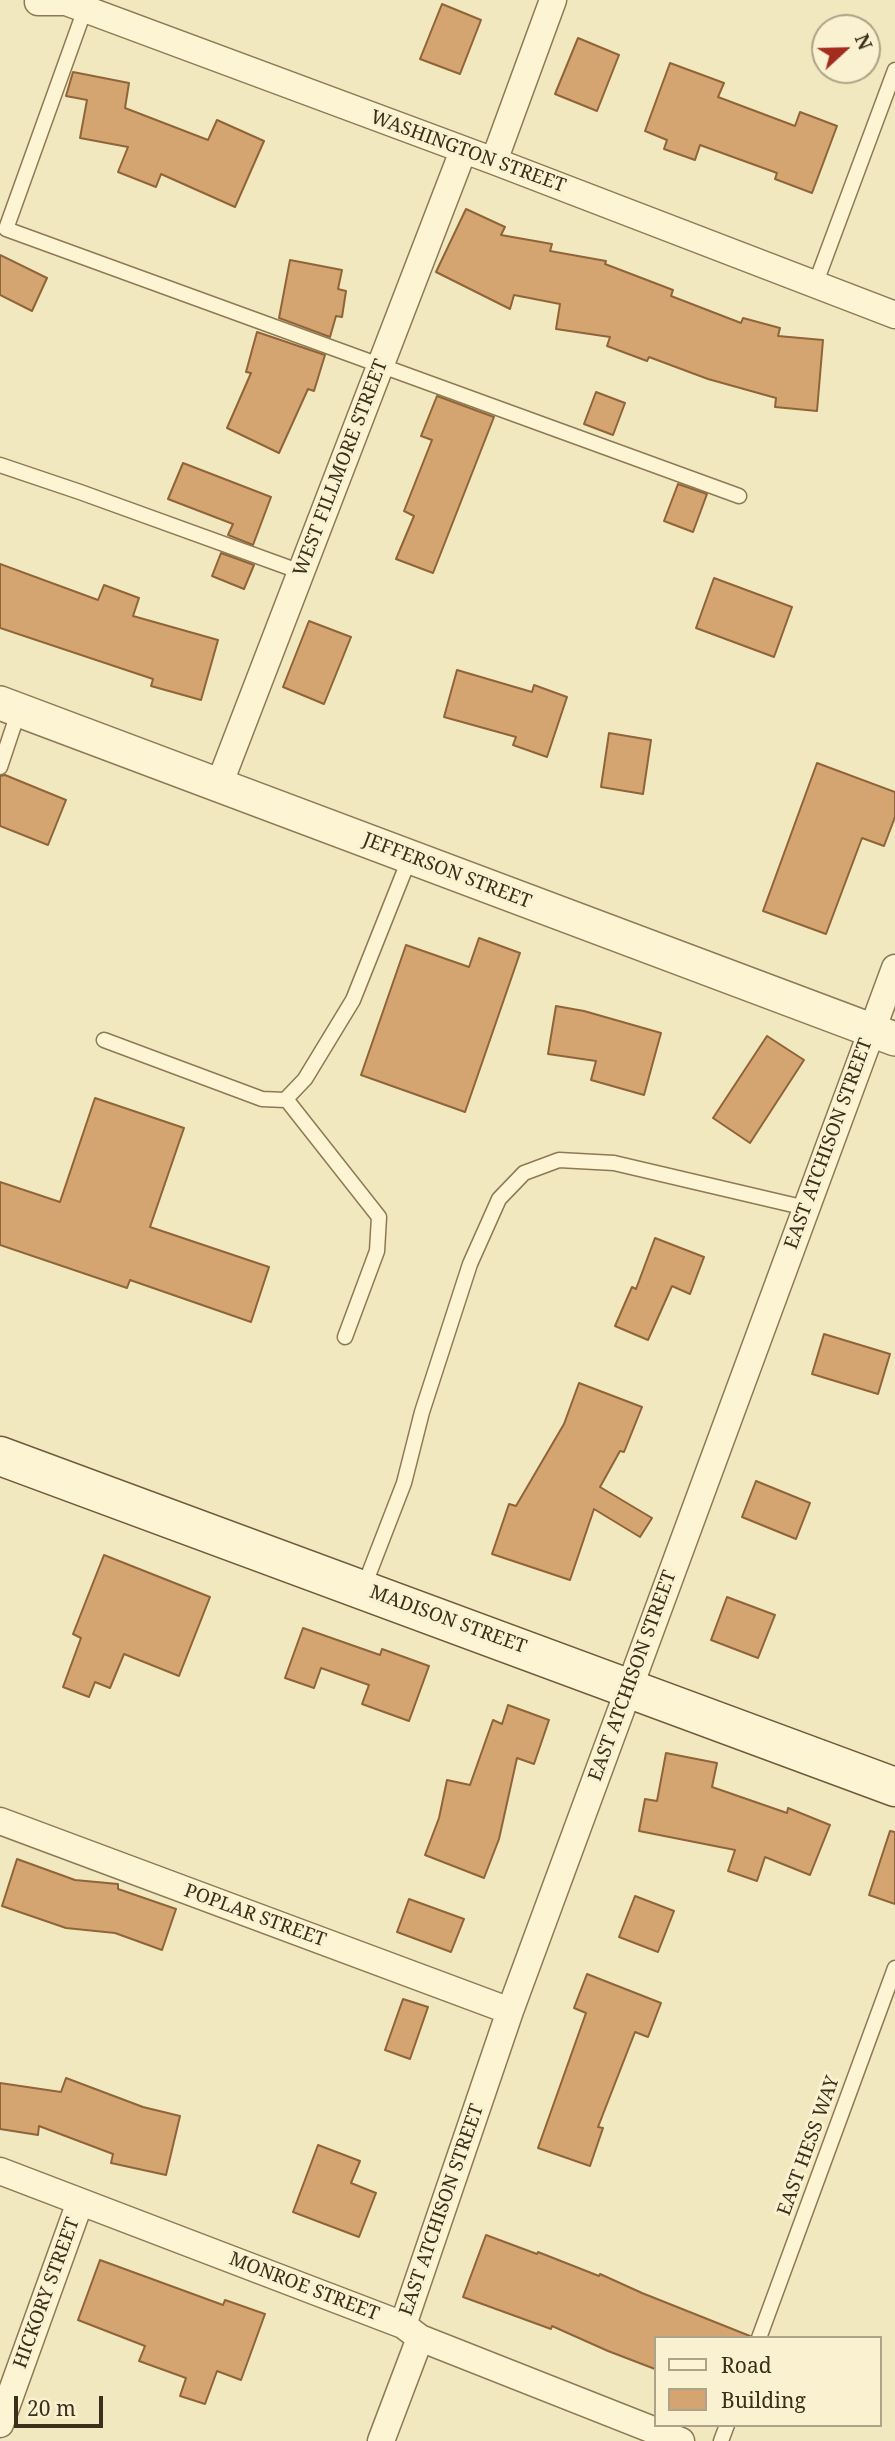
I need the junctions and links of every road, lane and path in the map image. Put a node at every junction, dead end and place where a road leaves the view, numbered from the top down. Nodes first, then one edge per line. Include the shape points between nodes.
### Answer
1 (553, 0) edge
2 (38, 2) dead end
3 (85, 9) junction
4 (895, 70) edge
5 (463, 151) junction
6 (494, 161) junction
7 (815, 285) junction
8 (895, 315) edge
9 (380, 366) junction
10 (0, 466) edge
11 (739, 496) dead end
12 (301, 572) junction
13 (10, 706) edge
14 (0, 767) edge
15 (219, 785) junction
16 (410, 857) junction
17 (895, 968) edge
18 (883, 1034) edge
19 (104, 1040) dead end
20 (286, 1099) junction
21 (806, 1208) junction
22 (345, 1337) dead end
23 (0, 1456) edge
24 (363, 1589) junction
25 (629, 1688) junction
26 (895, 1787) edge
27 (0, 1821) edge
28 (895, 1968) edge
29 (510, 2011) junction
30 (0, 2171) edge
31 (80, 2202) junction
32 (411, 2331) junction
33 (760, 2336) edge
34 (0, 2424) edge
35 (381, 2441) edge
36 (681, 2441) edge

1 - 6 street
2 - 3 street, WASHINGTON STREET via 66,2
3 - 5 street, WASHINGTON STREET
3 - 9 lane via 6,229
4 - 7 lane
5 - 6 street, WASHINGTON STREET
5 - 9 street, WEST FILLMORE STREET
6 - 7 street, WASHINGTON STREET
7 - 8 street, WASHINGTON STREET
9 - 11 lane
9 - 12 street, WEST FILLMORE STREET
10 - 12 lane
12 - 15 street, WEST FILLMORE STREET
13 - 14 lane
13 - 15 street, JEFFERSON STREET
15 - 16 street, JEFFERSON STREET
16 - 18 street, JEFFERSON STREET
16 - 20 lane via 353,1000 305,1079
17 - 18 street, EAST ATCHISON STREET
18 - 21 street, EAST ATCHISON STREET
19 - 20 lane via 262,1099
20 - 22 lane via 379,1217 377,1251
21 - 24 lane via 614,1163 559,1160 524,1173 499,1199 470,1264 404,1483
21 - 25 street, EAST ATCHISON STREET
23 - 24 main road, MADISON STREET
24 - 25 main road, MADISON STREET
25 - 26 main road, MADISON STREET
25 - 29 street, EAST ATCHISON STREET
27 - 29 street, POPLAR STREET
28 - 33 lane, EAST HESS WAY
29 - 32 street, EAST ATCHISON STREET
30 - 31 street, MONROE STREET
31 - 32 street, MONROE STREET
31 - 34 street, HICKORY STREET
32 - 35 street, EAST ATCHISON STREET
32 - 36 street, MONROE STREET

